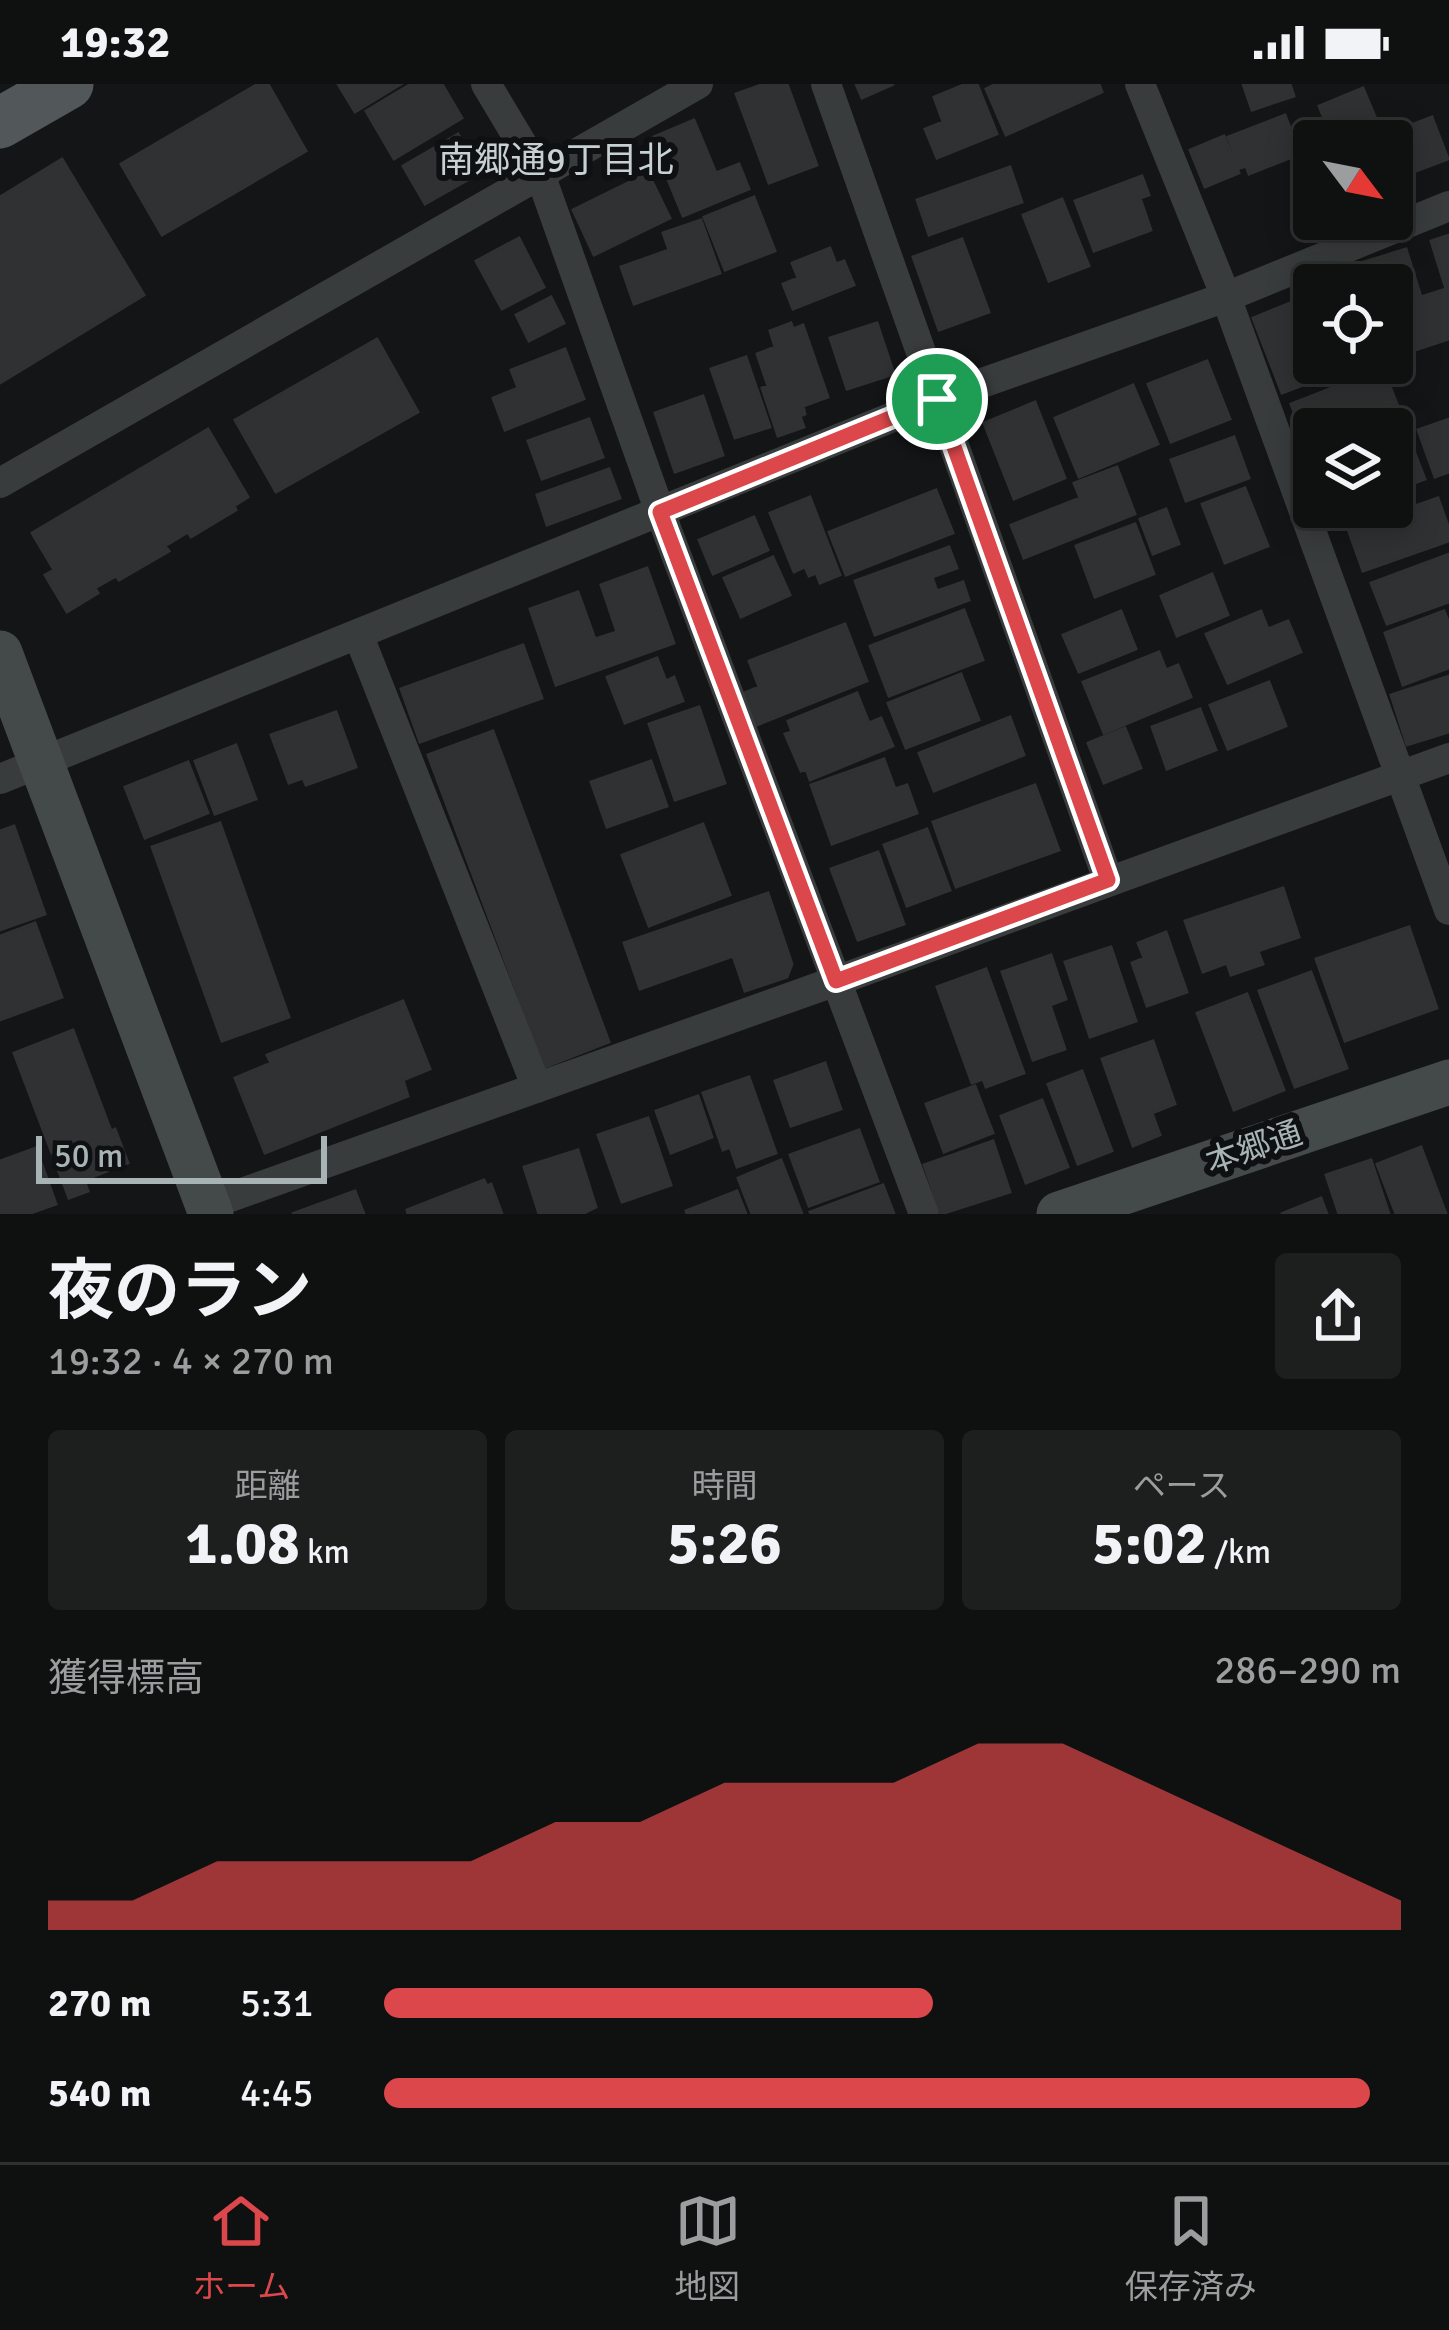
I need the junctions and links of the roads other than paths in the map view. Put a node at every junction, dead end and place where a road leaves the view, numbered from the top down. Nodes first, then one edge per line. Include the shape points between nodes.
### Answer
1 (68, 84) edge
2 (486, 84) edge
3 (698, 84) edge
4 (826, 84) edge
5 (1139, 84) edge
6 (0, 123) edge
7 (540, 174) junction
8 (1449, 206) edge
9 (1226, 297) junction
10 (937, 399) junction
11 (0, 483) edge
12 (660, 512) junction
13 (358, 634) junction
14 (0, 653) edge
15 (1449, 758) edge
16 (43, 763) junction
17 (1400, 775) junction
18 (0, 779) edge
19 (1108, 880) junction
20 (1449, 910) edge
21 (836, 981) junction
22 (1449, 1082) edge
23 (537, 1088) junction
24 (209, 1210) edge
25 (924, 1214) edge
26 (1059, 1214) edge

1 - 6 main road
2 - 7 street
3 - 7 street
4 - 10 street
5 - 9 street
7 - 11 street
7 - 12 street
8 - 9 street
9 - 10 street
9 - 17 street
10 - 12 street
10 - 19 street
12 - 13 street
12 - 21 street
13 - 16 street
13 - 23 street
14 - 16 street
15 - 17 street
16 - 18 street
16 - 24 street
17 - 19 street
17 - 20 street
19 - 21 street
21 - 23 street
21 - 25 street
22 - 26 street, 本郷通
23 - 24 street

